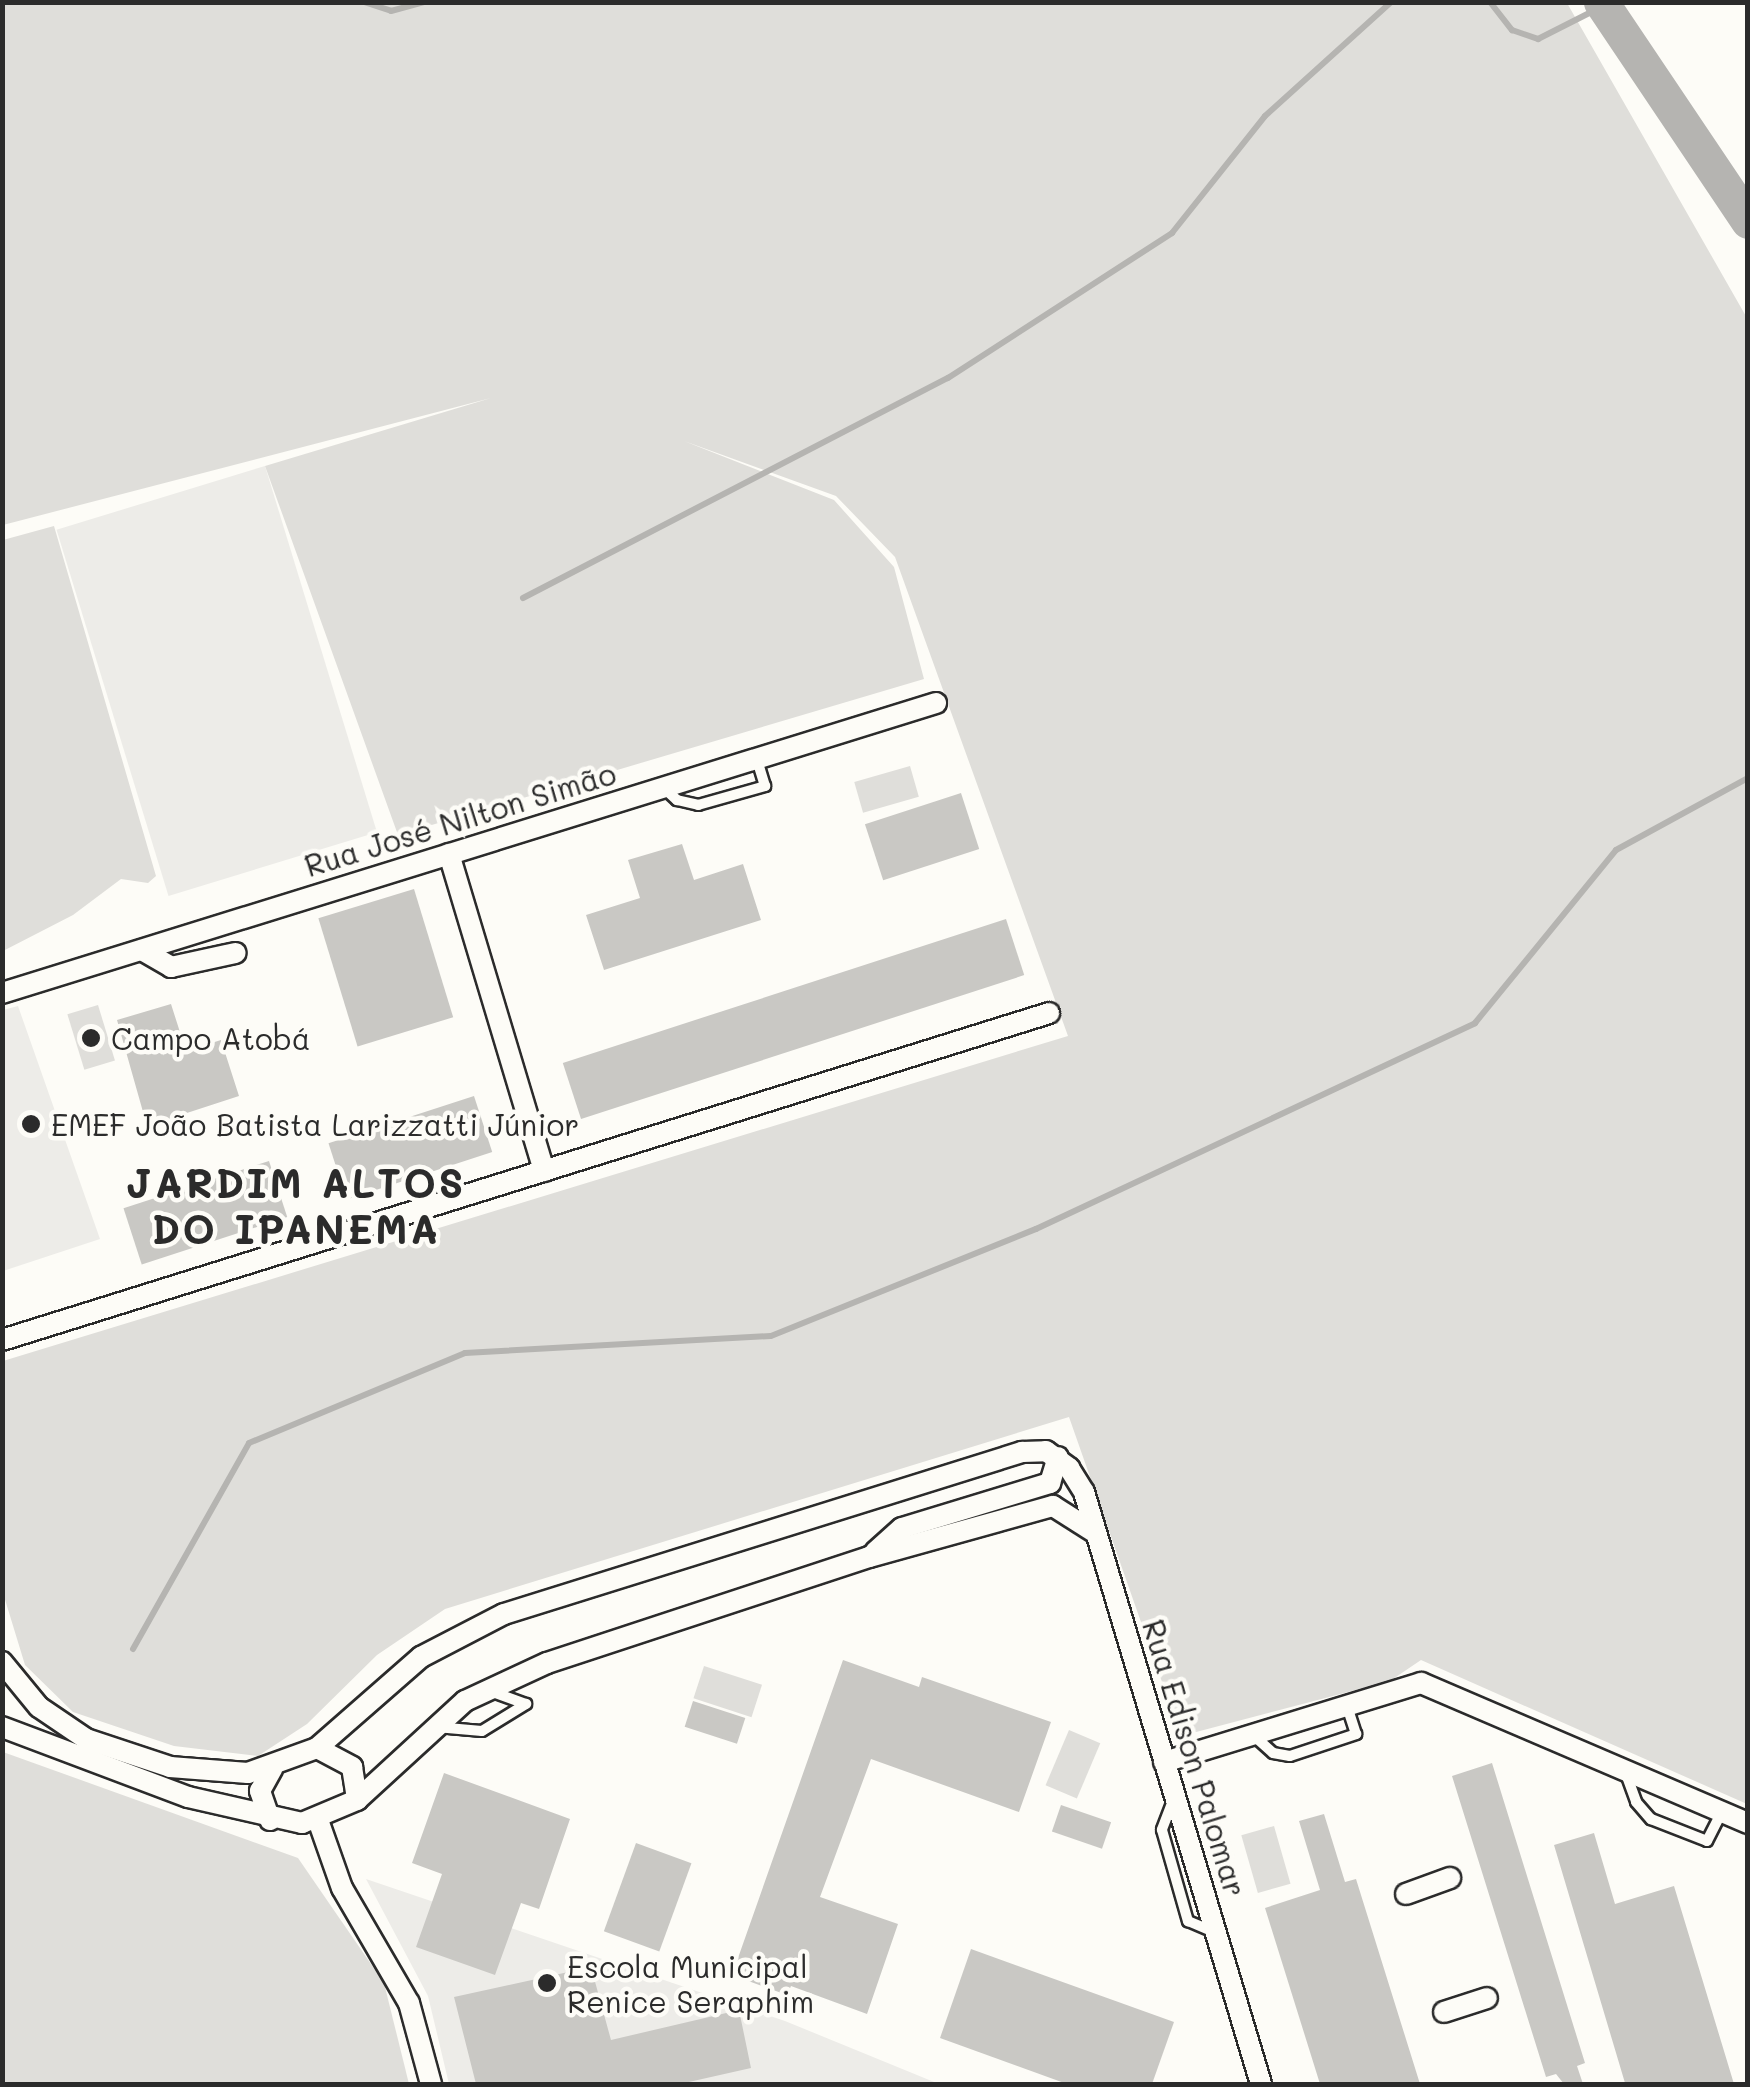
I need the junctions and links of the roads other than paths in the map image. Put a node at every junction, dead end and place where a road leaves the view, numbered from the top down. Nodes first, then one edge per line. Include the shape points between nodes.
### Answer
1 (936, 703) dead end
2 (757, 758) junction
3 (664, 788) junction
4 (449, 854) junction
5 (142, 950) junction
6 (234, 953) dead end
7 (2, 993) edge
8 (1049, 1014) dead end
9 (544, 1171) junction
10 (2, 1340) edge
11 (1058, 1457) junction
12 (1096, 1533) junction
13 (870, 1557) junction
14 (2, 1662) edge
15 (485, 1690) junction
16 (1347, 1705) junction
17 (432, 1726) junction
18 (2, 1727) edge
19 (1252, 1734) junction
20 (317, 1748) junction
21 (1164, 1762) junction
22 (273, 1768) junction
23 (1626, 1771) junction
24 (356, 1800) junction
25 (1722, 1812) junction
26 (270, 1820) junction
27 (318, 1820) junction
28 (1748, 1823) edge
29 (1450, 1878) dead end
30 (1406, 1894) dead end
31 (1487, 1998) dead end
32 (1444, 2012) dead end
33 (431, 2084) edge
34 (1261, 2084) edge

1 - 2 street, Rua José Nilton Simão
2 - 3 street, Rua José Nilton Simão
2 - 3 lane via 766,786 698,805 676,800
3 - 4 street, Rua José Nilton Simão
4 - 5 street, Rua José Nilton Simão
4 - 9 street
5 - 6 street via 171,967
5 - 7 street, Rua José Nilton Simão
8 - 9 street
9 - 10 street
11 - 12 street, Rua Edison Palomar via 1084,1492
11 - 13 street via 1050,1483 902,1528
11 - 20 street via 1022,1452 504,1614 421,1657
12 - 13 street via 1053,1506
12 - 21 street, Rua Edison Palomar
13 - 15 street via 547,1663
14 - 22 street via 39,1707 86,1738 210,1774
15 - 17 street
15 - 17 lane via 526,1704 482,1731
16 - 19 street
16 - 19 lane via 1356,1734 1290,1756 1272,1753
16 - 23 street via 1421,1684
17 - 24 street
18 - 26 street
19 - 21 street
20 - 22 street
20 - 24 street via 352,1766
21 - 34 street, Rua Edison Palomar
22 - 26 street via 260,1791
23 - 25 street
23 - 25 lane via 1636,1802 1651,1819 1707,1841
24 - 27 street
25 - 28 street
26 - 27 street
27 - 33 street via 342,1888 409,2004
29 - 30 street
31 - 32 street

